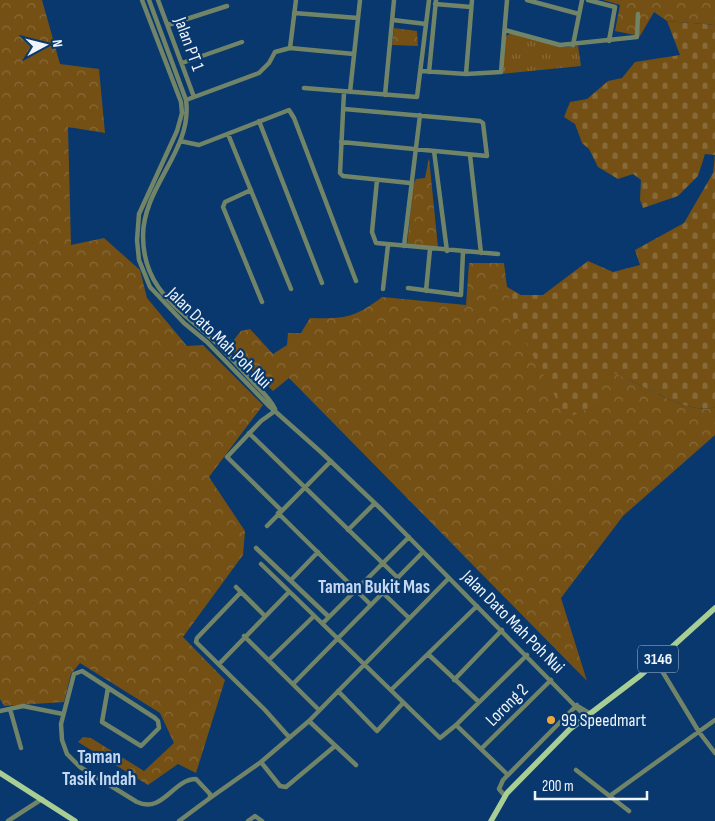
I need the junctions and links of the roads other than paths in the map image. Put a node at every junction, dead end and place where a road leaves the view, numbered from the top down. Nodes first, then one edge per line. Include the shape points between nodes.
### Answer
1 (142, 0) edge
2 (149, 0) edge
3 (158, 0) edge
4 (296, 0) edge
5 (360, 0) edge
6 (394, 0) edge
7 (472, 0) edge
8 (507, 0) edge
9 (527, 0) edge
10 (582, 0) edge
11 (588, 0) edge
12 (429, 1) edge
13 (436, 2) edge
14 (227, 6) dead end
15 (471, 7) junction
16 (294, 13) junction
17 (579, 14) junction
18 (638, 14) dead end
19 (358, 18) junction
20 (393, 20) junction
21 (426, 24) junction
22 (168, 25) junction
23 (504, 30) junction
24 (609, 40) junction
25 (242, 42) dead end
26 (573, 45) junction
27 (290, 48) junction
28 (354, 54) junction
29 (182, 63) junction
30 (422, 71) junction
31 (429, 72) junction
32 (466, 74) junction
33 (304, 88) dead end
34 (347, 92) junction
35 (385, 95) junction
36 (194, 97) junction
37 (187, 103) junction
38 (181, 106) junction
39 (344, 109) junction
40 (420, 115) junction
41 (259, 121) junction
42 (183, 134) junction
43 (228, 134) junction
44 (180, 140) junction
45 (186, 141) junction
46 (341, 142) junction
47 (417, 149) junction
48 (434, 151) junction
49 (470, 155) junction
50 (377, 180) junction
51 (410, 183) junction
52 (251, 190) junction
53 (388, 245) junction
54 (404, 246) junction
55 (430, 249) junction
56 (447, 251) junction
57 (464, 252) junction
58 (481, 253) junction
59 (498, 254) dead end
60 (356, 281) dead end
61 (322, 283) dead end
62 (408, 288) dead end
63 (291, 289) dead end
64 (383, 289) dead end
65 (426, 290) junction
66 (262, 302) dead end
67 (276, 411) junction
68 (249, 434) junction
69 (331, 462) junction
70 (306, 487) junction
71 (374, 504) junction
72 (280, 512) junction
73 (267, 526) dead end
74 (348, 530) junction
75 (408, 537) junction
76 (256, 548) dead end
77 (318, 552) junction
78 (423, 552) junction
79 (261, 564) dead end
80 (383, 564) junction
81 (398, 578) junction
82 (449, 578) junction
83 (291, 580) junction
84 (236, 587) dead end
85 (356, 590) junction
86 (241, 592) junction
87 (289, 592) junction
88 (383, 593) junction
89 (371, 604) junction
90 (477, 606) junction
91 (715, 608) edge
92 (264, 615) junction
93 (314, 616) junction
94 (329, 617) junction
95 (409, 618) junction
96 (323, 623) junction
97 (502, 630) junction
98 (244, 636) junction
99 (338, 638) junction
100 (429, 655) junction
101 (526, 655) junction
102 (269, 660) junction
103 (656, 661) junction
104 (219, 664) junction
105 (364, 664) junction
106 (454, 680) junction
107 (551, 680) junction
108 (293, 684) junction
109 (108, 688) junction
110 (392, 690) junction
111 (338, 691) junction
112 (479, 702) junction
113 (403, 703) junction
114 (578, 706) junction
115 (10, 708) junction
116 (319, 710) junction
117 (0, 711) edge
118 (63, 714) junction
119 (587, 714) junction
120 (715, 720) edge
121 (309, 721) junction
122 (456, 725) junction
123 (699, 732) junction
124 (289, 737) junction
125 (335, 746) junction
126 (21, 748) dead end
127 (481, 749) junction
128 (715, 753) edge
129 (261, 762) junction
130 (356, 765) dead end
131 (576, 770) dead end
132 (0, 773) edge
133 (508, 775) junction
134 (611, 795) junction
135 (505, 796) junction
136 (210, 798) junction
137 (42, 799) junction
138 (628, 811) dead end
139 (8, 821) edge
140 (75, 821) edge
141 (178, 821) edge
142 (248, 821) edge
143 (262, 821) edge
144 (491, 821) edge

1 - 38 street, Jalan Dato Mah Poh Nui
2 - 37 street, Jalan Dato Mah Poh Nui
3 - 22 street, Jalan PT 1
4 - 16 street
5 - 19 street
6 - 20 street
7 - 15 street
8 - 23 street
9 - 17 street
10 - 17 street
11 - 24 street via 615,7
12 - 13 street
12 - 21 street
13 - 15 street
13 - 31 street
14 - 22 street
15 - 32 street
16 - 19 street
16 - 27 street
17 - 26 street
18 - 24 street via 637,37
19 - 28 street
20 - 21 street
20 - 35 street
21 - 30 street
22 - 29 street, Jalan PT 1
23 - 26 street via 560,46
23 - 32 street via 501,72
24 - 26 street
25 - 29 street
27 - 28 street
27 - 36 street via 275,52 259,72
28 - 34 street
29 - 36 street, Jalan PT 1
30 - 31 street
30 - 35 street via 417,96
31 - 32 street
33 - 34 street
34 - 35 street
34 - 39 street
36 - 37 street
37 - 38 street
37 - 42 street, Jalan Dato Mah Poh Nui
38 - 67 street, Jalan Dato Mah Poh Nui via 177,131 139,214 140,266 150,287 165,305
39 - 40 street
39 - 46 street
40 - 47 street
40 - 49 street via 483,123 487,156
41 - 43 street
41 - 60 street via 284,110 292,113
41 - 61 street
42 - 44 street, Jalan Dato Mah Poh Nui
42 - 45 street
43 - 45 street via 199,145
43 - 52 street
44 - 45 street
44 - 67 street, Jalan Dato Mah Poh Nui via 145,215 143,239 148,268 155,284 169,301 229,356
46 - 47 street
46 - 50 street via 340,173
47 - 48 street
47 - 51 street via 414,179
48 - 49 street
48 - 56 street
49 - 58 street
50 - 51 street
50 - 53 street via 372,236 379,245
51 - 54 street
52 - 63 street
52 - 66 street via 223,206
53 - 54 street
53 - 64 street
54 - 55 street
55 - 56 street
55 - 65 street
56 - 57 street
57 - 58 street
57 - 65 street via 461,295
58 - 59 street
62 - 65 street
67 - 68 street
67 - 69 street, Jalan Dato Mah Poh Nui
68 - 70 street
68 - 72 street via 228,455 228,460
69 - 70 street
69 - 71 street, Jalan Dato Mah Poh Nui
70 - 72 street
70 - 74 street
71 - 74 street
71 - 75 street, Jalan Dato Mah Poh Nui
72 - 73 street
72 - 77 street
74 - 80 street
75 - 78 street, Jalan Dato Mah Poh Nui
75 - 80 street
76 - 83 street
77 - 83 street
77 - 85 street
78 - 81 street
78 - 82 street, Jalan Dato Mah Poh Nui
79 - 87 street
80 - 81 street
80 - 85 street
81 - 88 street
82 - 90 street, Jalan Dato Mah Poh Nui
82 - 95 street
83 - 94 street
84 - 86 street
85 - 89 street
85 - 94 street
86 - 92 street
86 - 104 street via 196,640
87 - 92 street
87 - 93 street
88 - 89 street
88 - 95 street
89 - 99 street
90 - 97 street, Jalan Dato Mah Poh Nui
90 - 100 street
91 - 103 main road, 3146
92 - 98 street
93 - 96 street
93 - 102 street
94 - 96 street
95 - 105 street
96 - 99 street
97 - 101 street, Jalan Dato Mah Poh Nui
97 - 106 street
98 - 102 street
98 - 104 street
99 - 105 street
99 - 108 street
100 - 106 street
100 - 110 street
101 - 107 street, Jalan Dato Mah Poh Nui
101 - 112 street
102 - 108 street
103 - 119 main road, 3146
103 - 123 street
104 - 124 street
105 - 110 street
105 - 111 street
106 - 112 street
107 - 114 street, Jalan Dato Mah Poh Nui
107 - 127 street, Lorong 2
108 - 116 street
109 - 109 street via 102,722 143,745 159,728 158,721
109 - 118 street via 82,671 76,672
110 - 113 street
111 - 113 street via 377,731
111 - 116 street
112 - 122 street
113 - 122 street via 440,738
114 - 119 street, Jalan Dato Mah Poh Nui
114 - 133 street
115 - 117 street
115 - 118 street via 27,706
115 - 126 street
116 - 121 street
118 - 136 street via 62,740 72,761 137,802 157,803 193,779 198,780
119 - 135 main road, 3146
120 - 123 street
121 - 124 street
121 - 125 street
122 - 127 street
123 - 128 street
123 - 134 street
124 - 129 street
125 - 129 street via 286,787 280,786
125 - 130 street
127 - 133 street
129 - 136 street
131 - 134 street
132 - 137 main road
133 - 135 street via 499,789
134 - 138 street
135 - 144 main road, 3146
136 - 141 street
137 - 139 street
137 - 140 main road
142 - 143 street via 255,816

